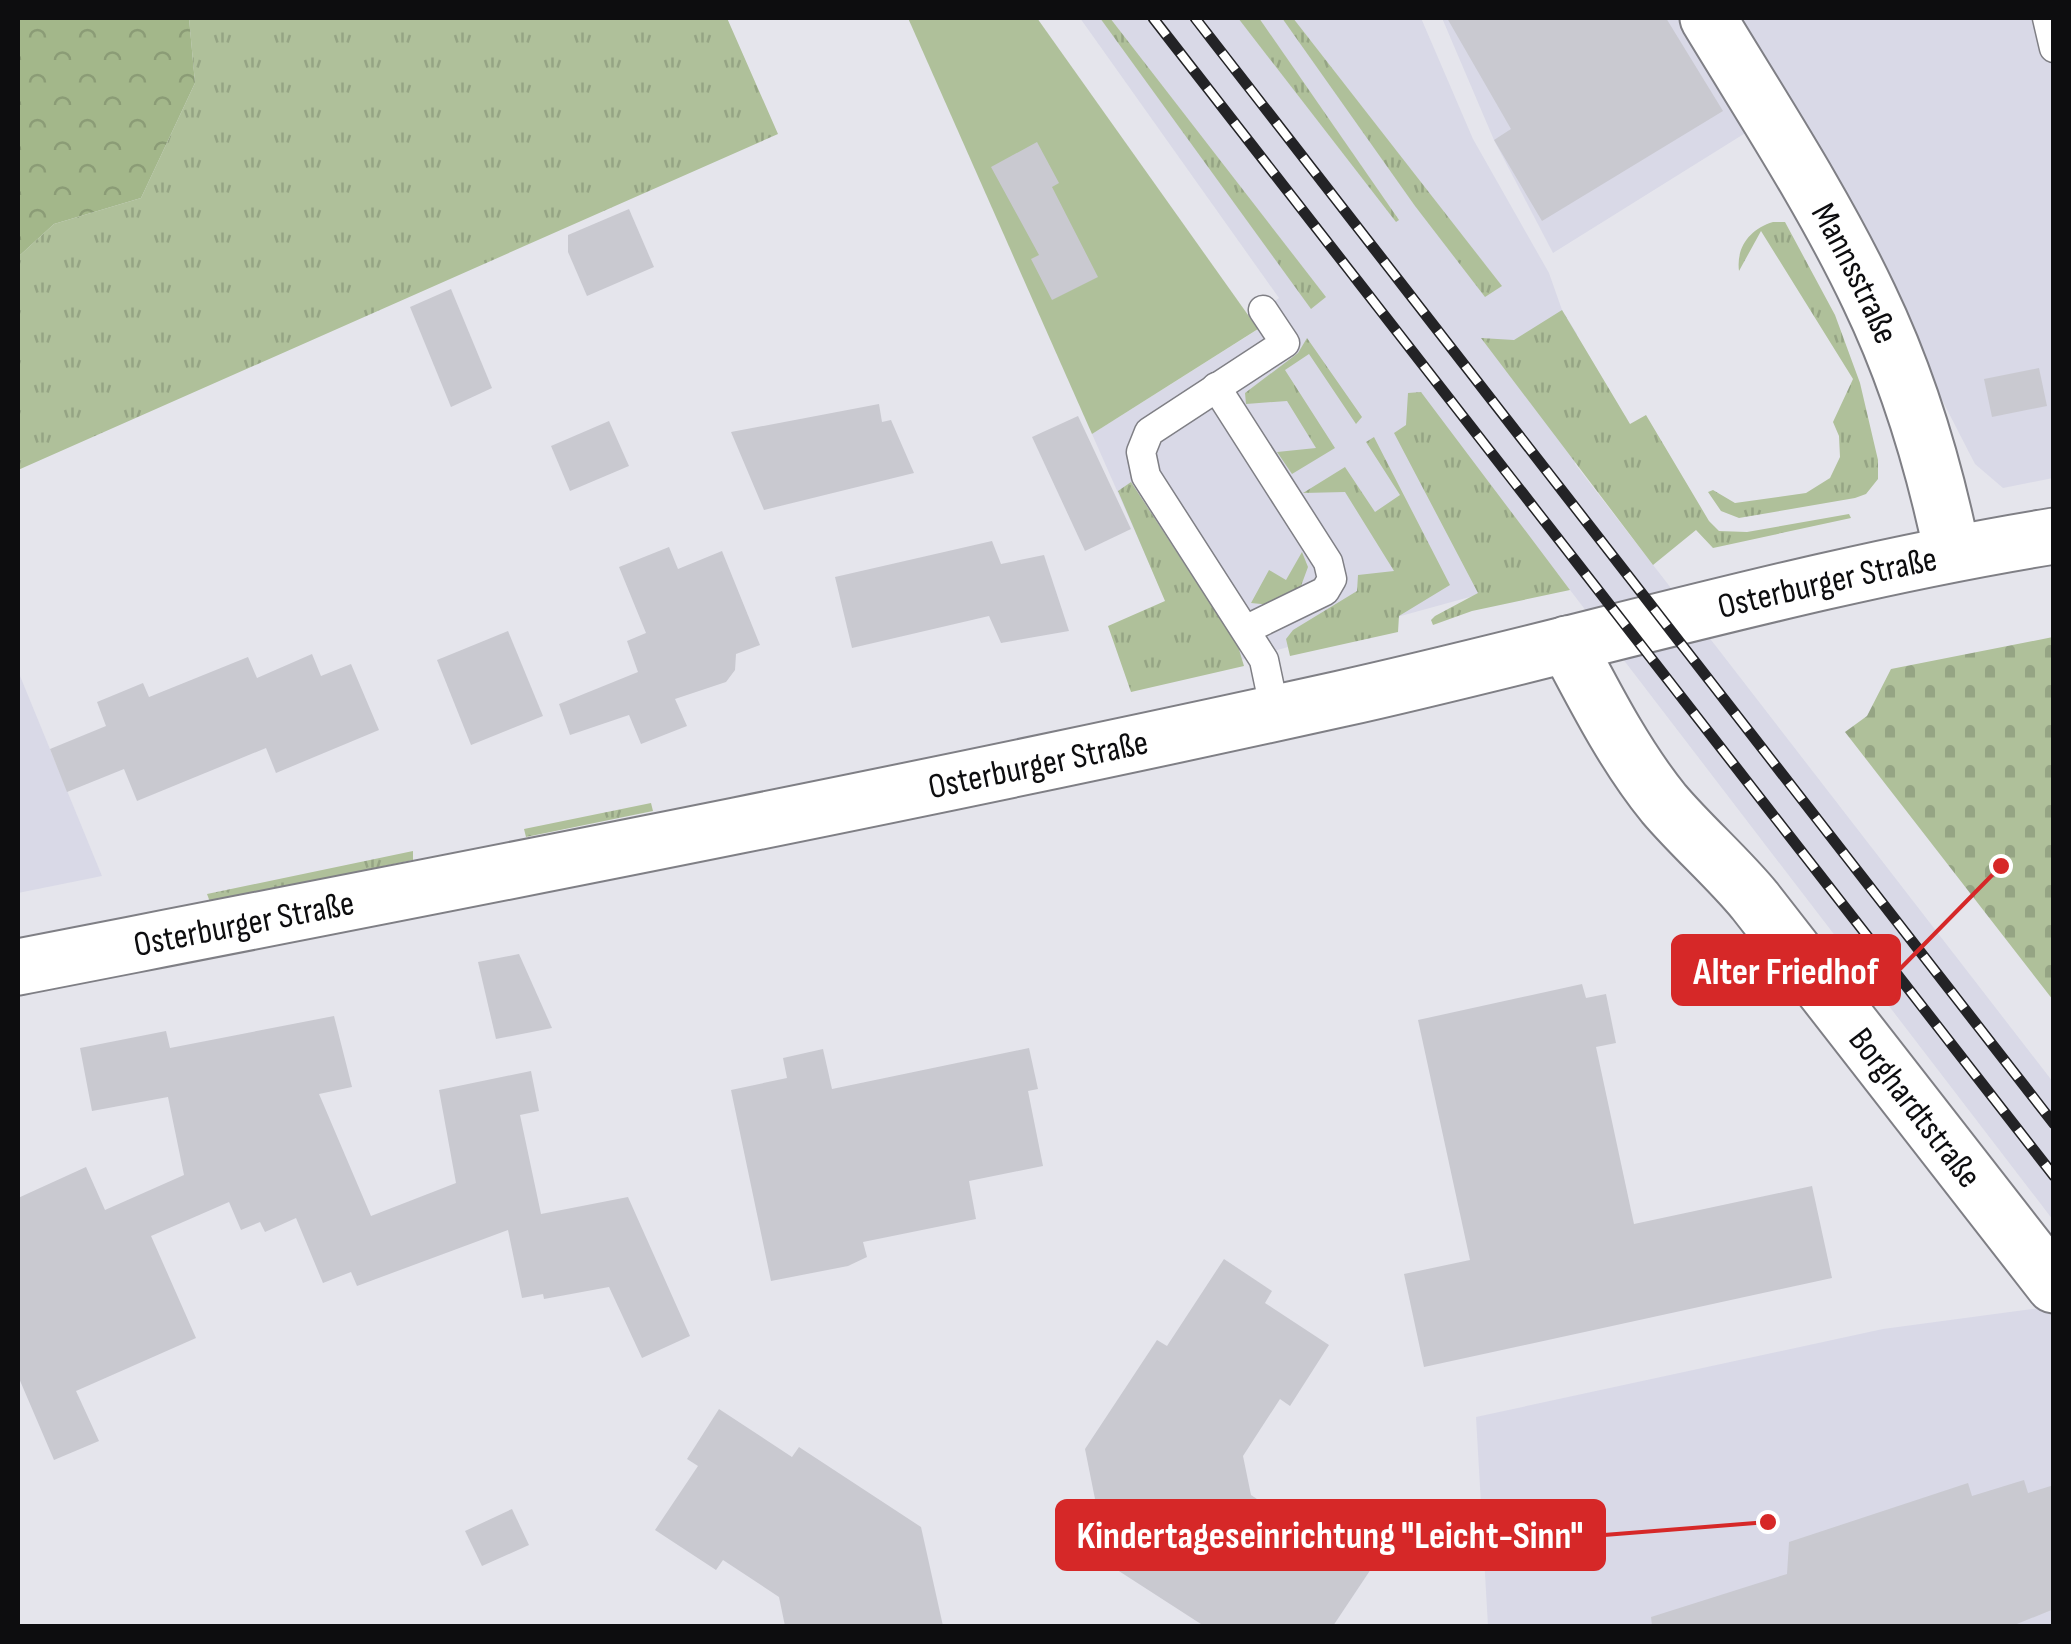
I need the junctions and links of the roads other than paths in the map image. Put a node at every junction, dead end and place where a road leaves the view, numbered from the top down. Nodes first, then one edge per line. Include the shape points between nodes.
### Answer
1 (1708, 18) edge
2 (2048, 18) edge
3 (2054, 48) edge
4 (1263, 310) dead end
5 (1216, 387) junction
6 (2054, 536) edge
7 (1952, 552) junction
8 (1247, 629) junction
9 (1567, 644) junction
10 (1276, 712) junction
11 (18, 968) edge
12 (2054, 1285) edge

1 - 7 street, Mannsstraße via 1870,298 1936,478
2 - 3 lane
4 - 5 lane via 1285,344
5 - 8 lane via 1149,432 1141,452 1146,476
5 - 8 lane via 1328,562 1332,579 1325,591
6 - 7 street, Osterburger Straße
7 - 9 street, Osterburger Straße
8 - 10 lane via 1264,660
9 - 10 street, Osterburger Straße
9 - 12 street, Borghardtstraße via 1636,767 1755,900
10 - 11 street, Osterburger Straße

